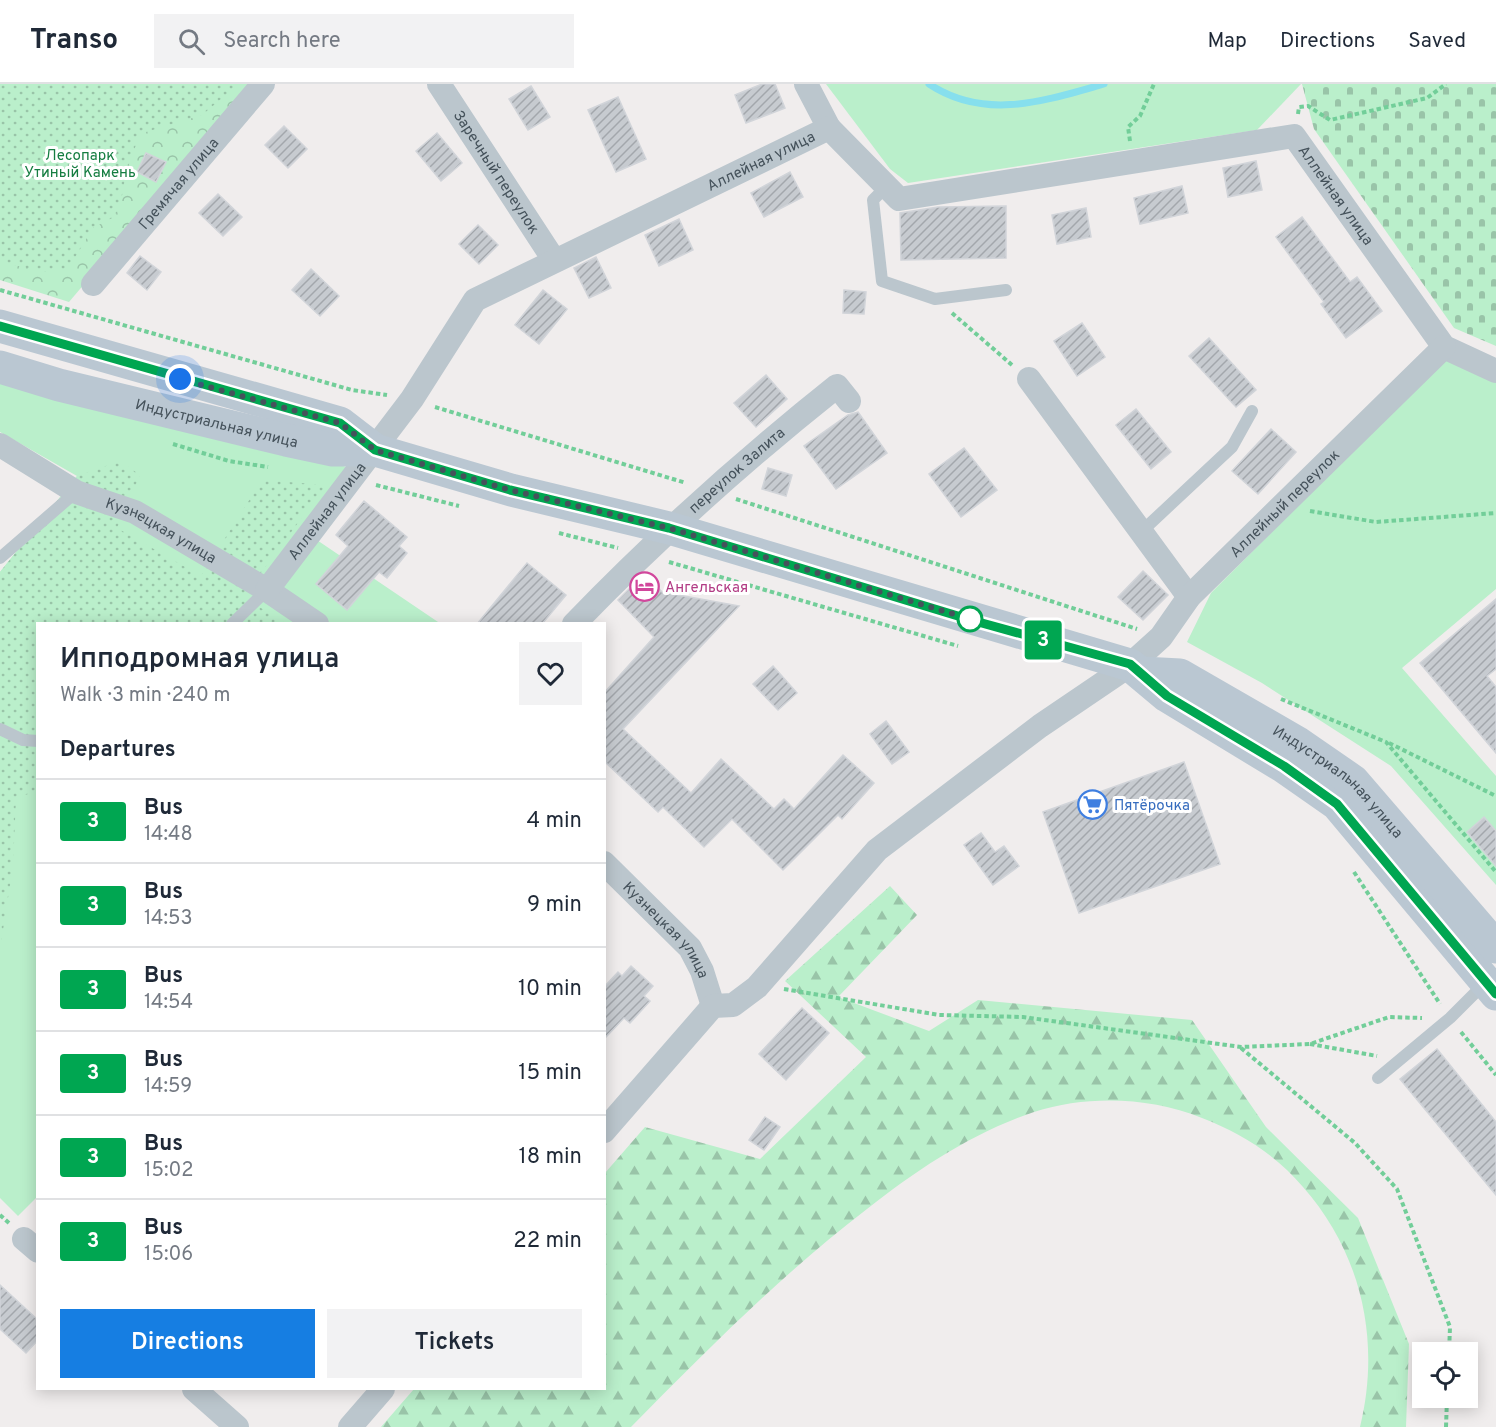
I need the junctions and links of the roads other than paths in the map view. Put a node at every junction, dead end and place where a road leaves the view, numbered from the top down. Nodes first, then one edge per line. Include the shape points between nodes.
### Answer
1 (263, 84) edge
2 (439, 84) edge
3 (806, 84) edge
4 (829, 128) junction
5 (887, 186) junction
6 (554, 260) junction
7 (93, 284) dead end
8 (1006, 290) dead end
9 (0, 326) edge
10 (1444, 347) junction
11 (0, 367) edge
12 (1496, 371) edge
13 (1029, 379) road end
14 (849, 401) dead end
15 (1252, 411) dead end
16 (0, 445) edge
17 (375, 450) junction
18 (76, 492) junction
19 (669, 528) junction
20 (1141, 532) junction
21 (0, 558) edge
22 (267, 590) junction
23 (1189, 597) junction
24 (234, 622) edge
25 (314, 622) edge
26 (576, 622) edge
27 (1136, 669) junction
28 (0, 729) edge
29 (36, 741) edge
30 (606, 865) edge
31 (1496, 947) edge
32 (1491, 988) edge
33 (712, 1006) junction
34 (1378, 1078) dead end
35 (606, 1129) edge
36 (195, 1390) edge
37 (382, 1390) edge
38 (237, 1427) edge
39 (350, 1427) edge

1 - 7 street, Гремячая улица
2 - 6 street, Заречный переулок
3 - 4 street
4 - 5 street, Аллейная улица
4 - 6 street, Аллейная улица
5 - 8 lane via 873,200 882,280 934,299
5 - 10 street, Аллейная улица via 899,199 1294,136
6 - 17 street, Аллейная улица via 475,300
9 - 17 street, Индустриальная улица via 340,423
10 - 12 street, Аллейная улица
10 - 23 street, Аллейный переулок
11 - 17 street, Индустриальная улица via 59,385 333,450
13 - 20 street
14 - 19 street, переулок Залита via 837,386
15 - 20 lane via 1232,447
16 - 18 street, Кузнецкая улица
17 - 19 street, Индустриальная улица via 510,490
17 - 22 street, Аллейная улица
18 - 21 lane
18 - 22 street, Кузнецкая улица via 135,512
19 - 26 street, переулок Залита
19 - 27 street, Индустриальная улица
20 - 23 street
22 - 24 lane
22 - 25 street, Кузнецкая улица
23 - 27 street, Аллейный переулок
27 - 31 street, Индустриальная улица via 1180,675 1298,743 1353,781
27 - 32 street, Индустриальная улица via 1167,696 1284,766 1337,804
27 - 33 street, Аллейный переулок via 1040,726 877,850 757,987 733,1005
28 - 29 lane via 23,740
30 - 33 street, Кузнецкая улица via 690,948 702,971
32 - 34 lane
33 - 35 street
36 - 38 street
37 - 39 street

